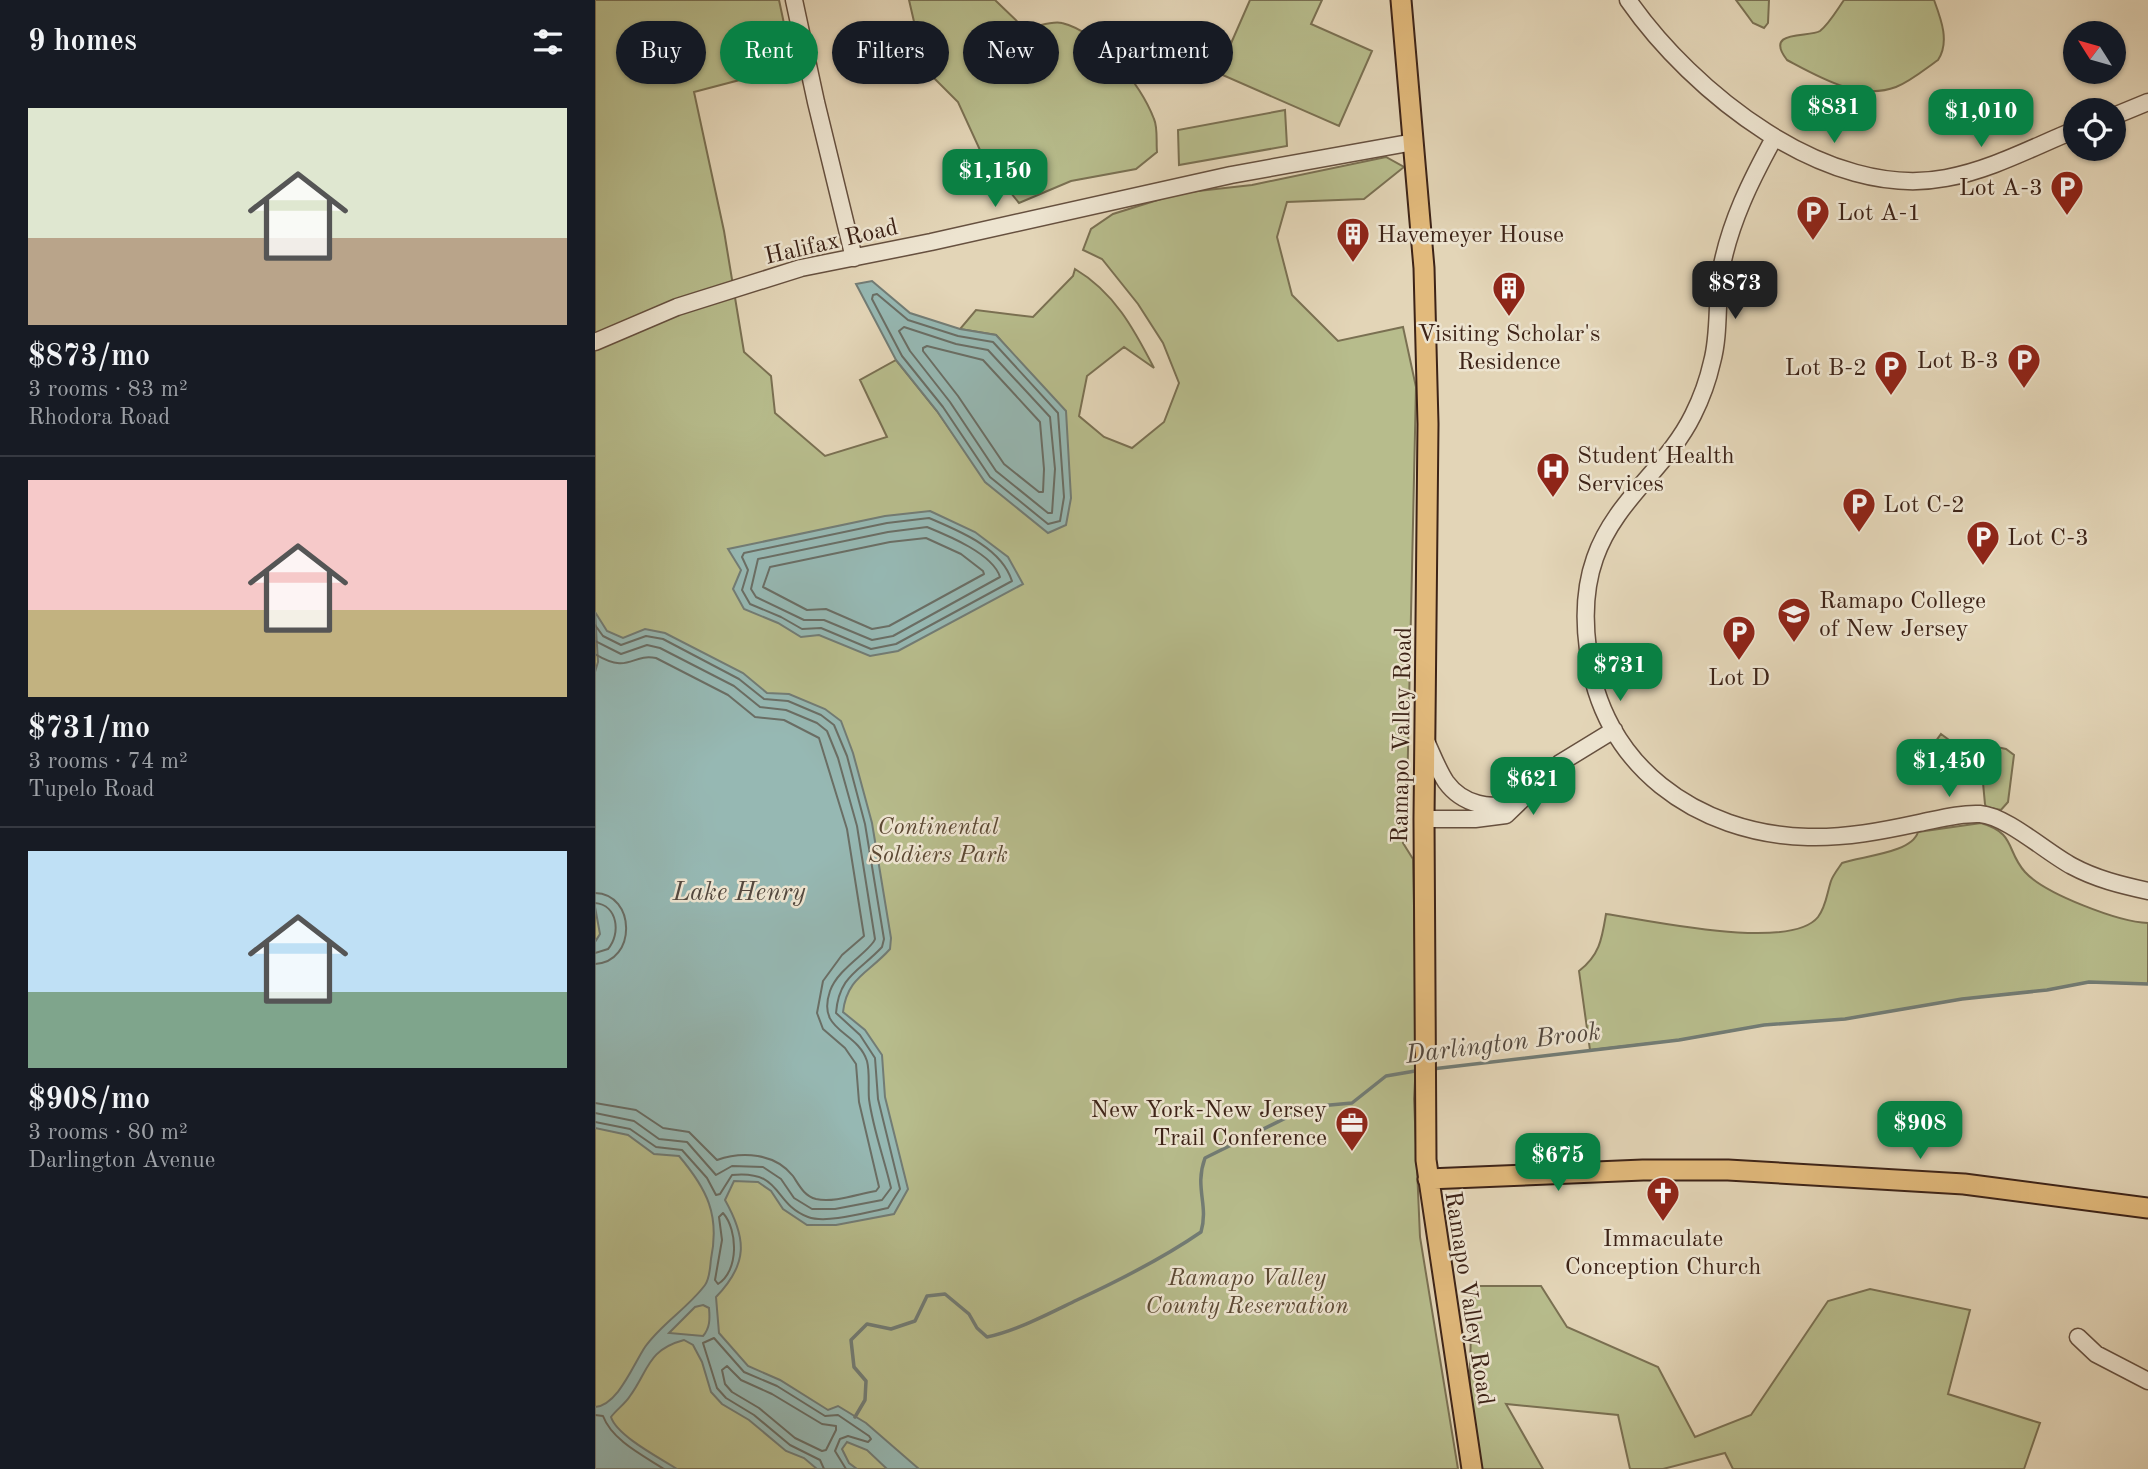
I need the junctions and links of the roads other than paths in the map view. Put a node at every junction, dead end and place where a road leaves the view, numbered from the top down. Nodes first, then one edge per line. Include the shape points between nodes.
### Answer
1 (794, 0) edge
2 (1401, 0) edge
3 (1628, 0) edge
4 (2148, 102) edge
5 (2126, 111) edge
6 (2063, 135) edge
7 (1774, 138) junction
8 (1414, 142) junction
9 (854, 258) junction
10 (595, 342) edge
11 (1614, 730) junction
12 (1424, 738) junction
13 (1531, 792) junction
14 (1424, 819) junction
15 (2148, 891) edge
16 (1428, 1179) junction
17 (2145, 1208) edge
18 (2078, 1337) dead end
19 (2148, 1381) edge
20 (1472, 1469) edge

1 - 9 street
2 - 8 main road, Ramapo Valley Road
3 - 7 street via 1695,76
4 - 5 street
6 - 7 street via 1972,172 1912,181 1861,174
7 - 11 street via 1728,239 1713,361 1702,393 1687,424 1618,510 1594,560 1585,631 1594,685
8 - 9 street, Halifax Road via 1231,175
8 - 12 main road, Ramapo Valley Road via 1425,280 1428,424
9 - 10 street, Halifax Road via 801,268 677,307
11 - 13 street via 1560,763
11 - 15 street via 1631,758 1657,783 1704,813 1738,825 1792,836 1846,837 1983,814 2088,875
12 - 13 street via 1445,781 1465,798 1493,807
12 - 14 main road, Ramapo Valley Road
13 - 14 street via 1506,815 1492,819
14 - 16 main road, Ramapo Valley Road
16 - 17 main road via 1688,1170 1963,1184
16 - 20 main road, Ramapo Valley Road
18 - 19 street via 2096,1354

